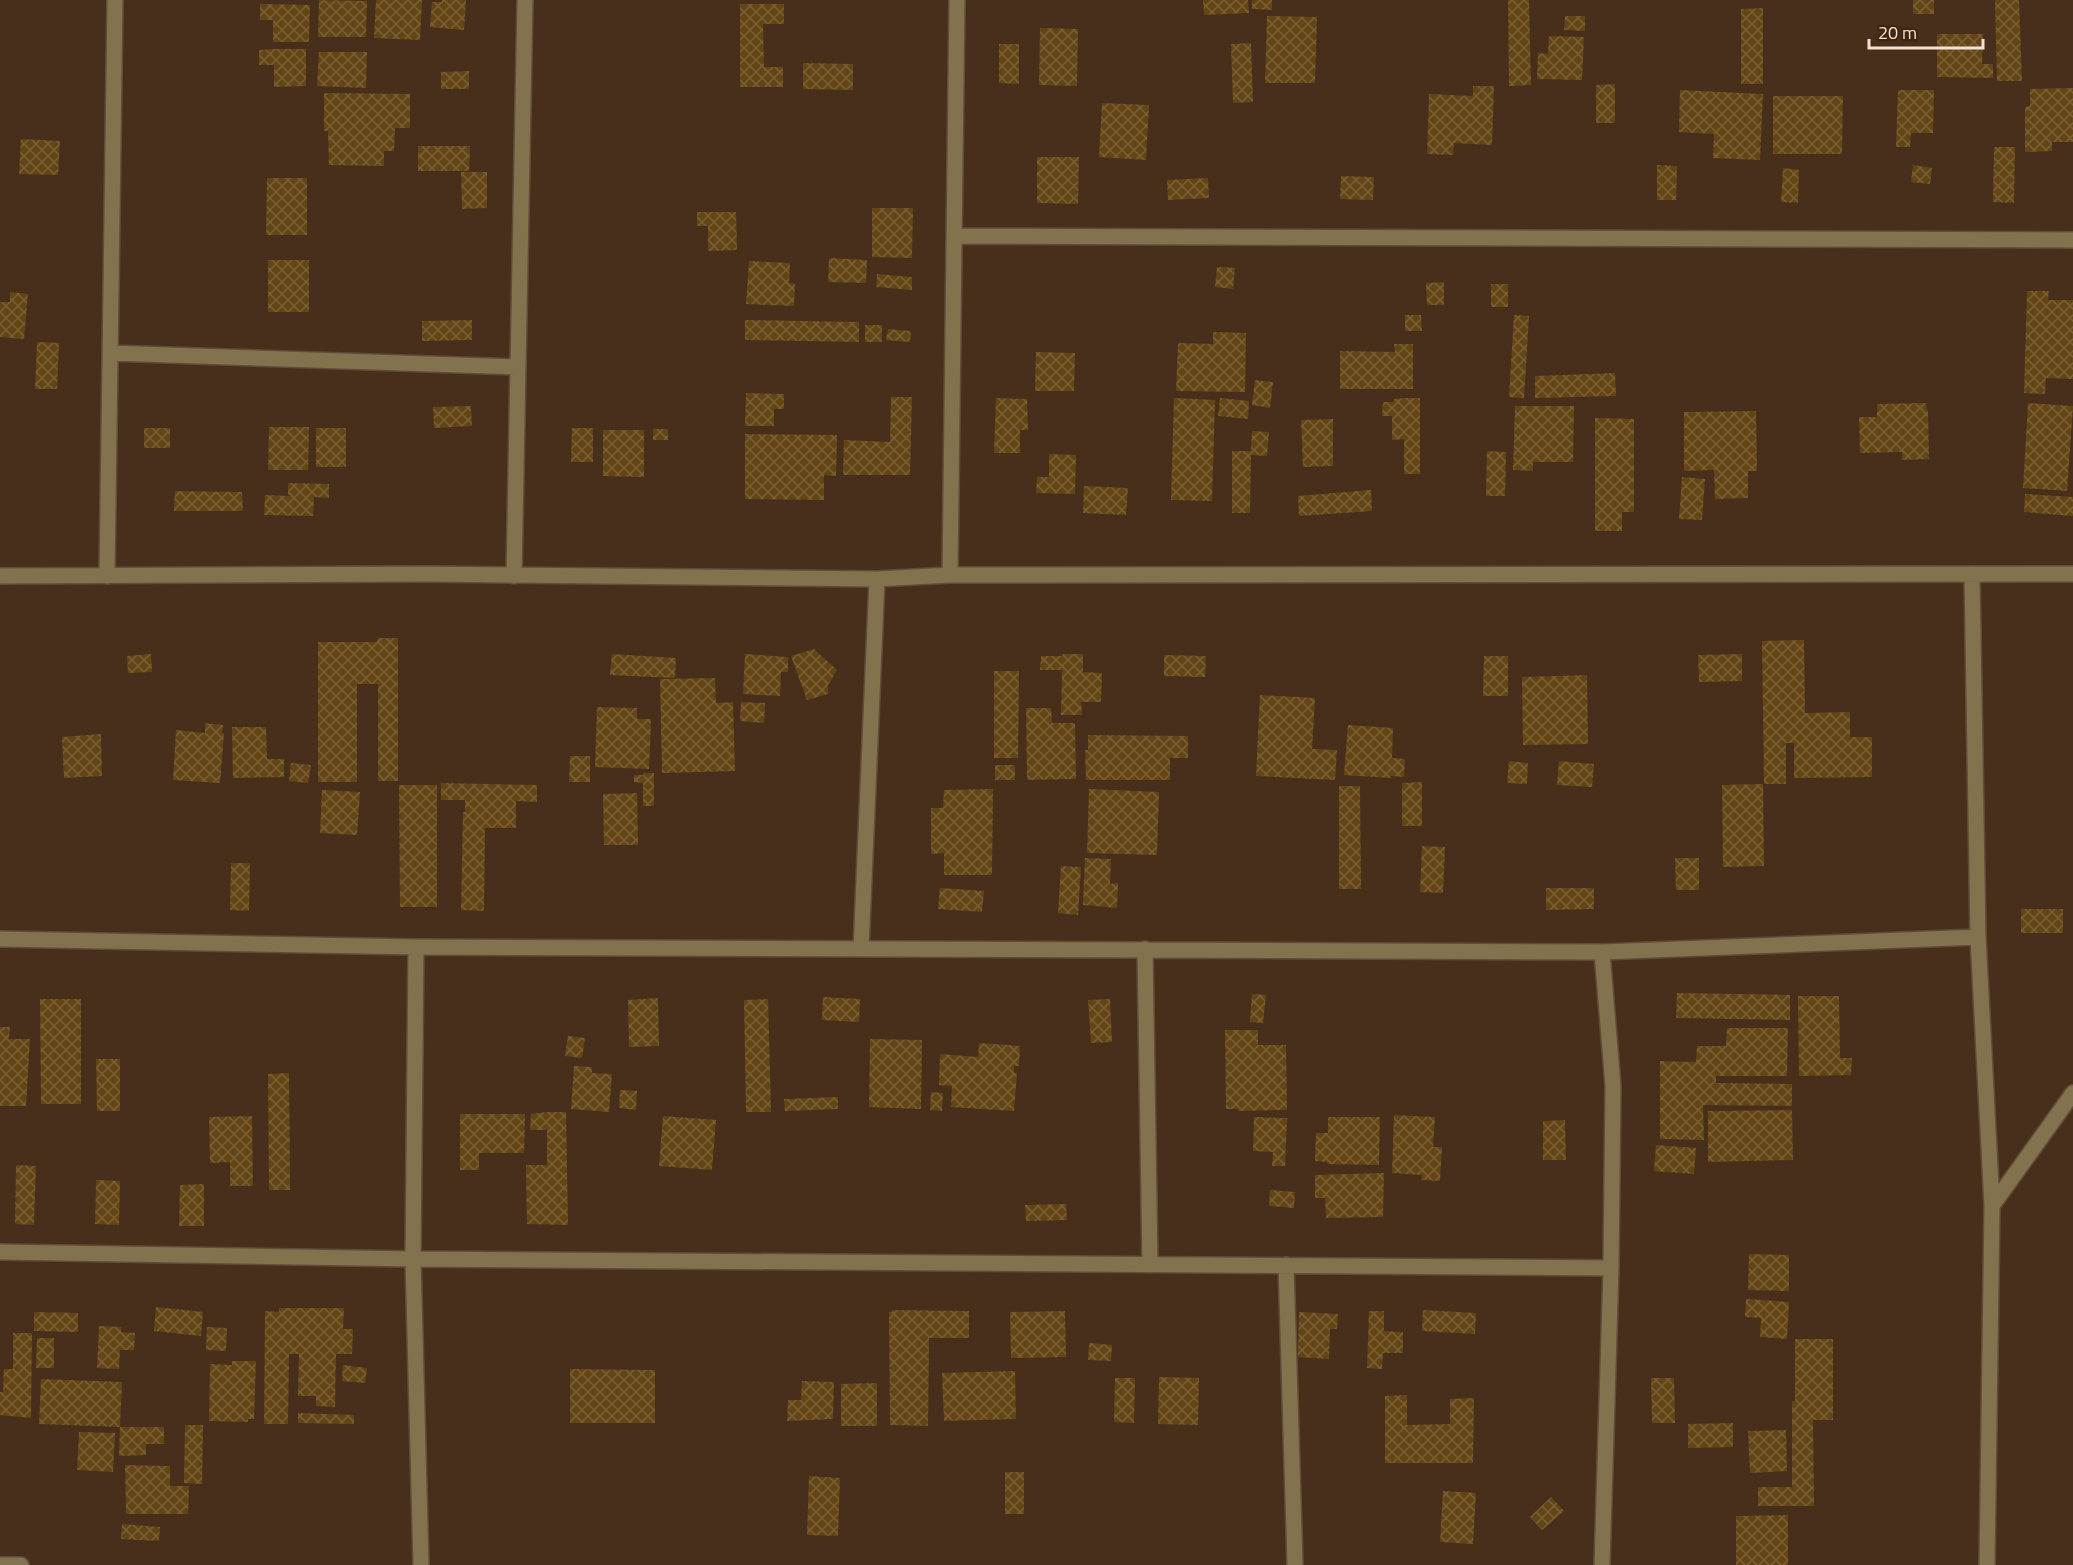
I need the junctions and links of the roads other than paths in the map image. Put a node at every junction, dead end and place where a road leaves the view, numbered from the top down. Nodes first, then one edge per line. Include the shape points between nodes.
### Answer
1 (115, 0) edge
2 (525, 0) edge
3 (957, 0) edge
4 (954, 236) junction
5 (2073, 240) edge
6 (110, 353) junction
7 (518, 367) junction
8 (1972, 574) junction
9 (2073, 574) edge
10 (950, 575) junction
11 (0, 576) edge
12 (107, 576) junction
13 (514, 576) junction
14 (877, 579) junction
15 (1978, 937) junction
16 (0, 939) edge
17 (416, 947) junction
18 (861, 949) junction
19 (1144, 949) junction
20 (1602, 952) junction
21 (2073, 1093) edge
22 (1992, 1206) junction
23 (0, 1252) edge
24 (413, 1259) junction
25 (1150, 1265) junction
26 (1286, 1265) junction
27 (1611, 1268) junction
28 (0, 1565) edge
29 (21, 1565) edge
30 (421, 1565) edge
31 (1295, 1565) edge
32 (1602, 1565) edge
33 (1987, 1565) edge

1 - 6 street
2 - 7 street
3 - 4 street
4 - 5 street
4 - 10 street
6 - 7 street
6 - 12 street
7 - 13 street
8 - 9 street
8 - 10 street
8 - 15 street
10 - 14 street
11 - 12 street
12 - 13 street
13 - 14 street
14 - 18 street
15 - 20 street
15 - 22 street
16 - 17 street
17 - 18 street
17 - 24 street
18 - 19 street
19 - 20 street
19 - 25 street
20 - 27 street via 1613,1086
21 - 22 street
22 - 33 street
23 - 24 street
24 - 25 street
24 - 30 street
25 - 26 street
26 - 27 street
26 - 31 street
27 - 32 street
28 - 29 street

